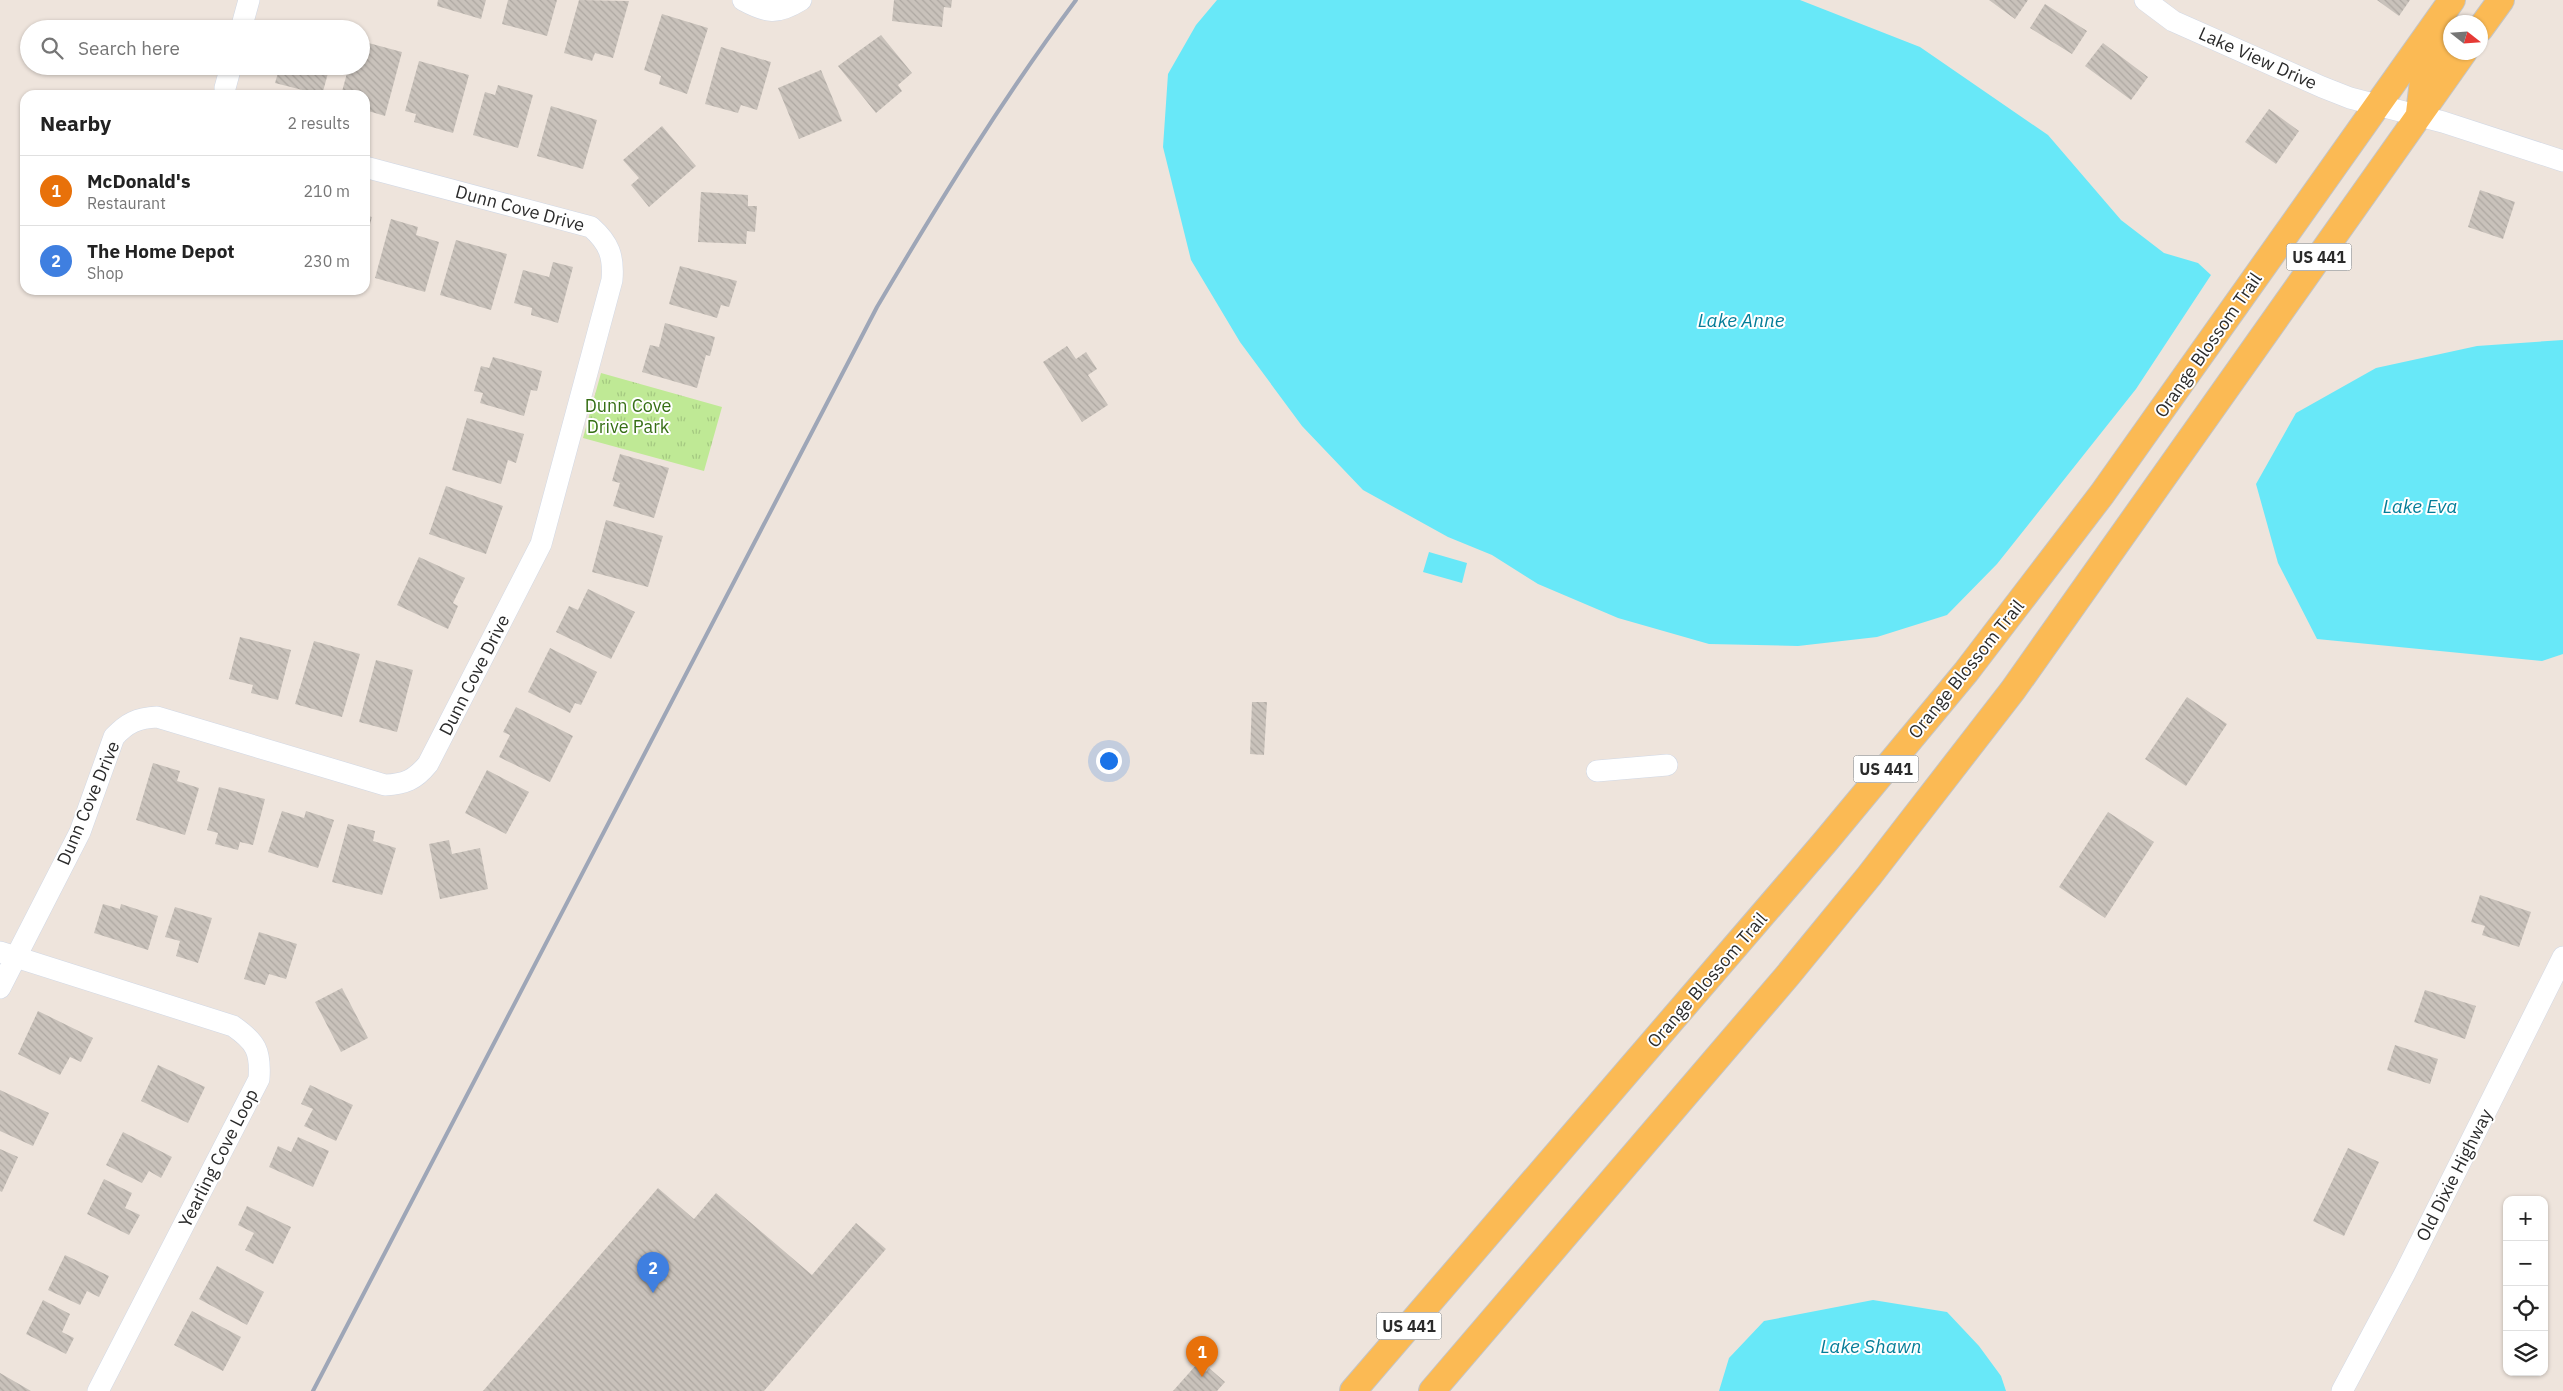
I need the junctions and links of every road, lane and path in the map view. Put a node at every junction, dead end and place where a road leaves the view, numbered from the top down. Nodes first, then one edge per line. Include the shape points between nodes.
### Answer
1 (249, 0) edge
2 (743, 0) edge
3 (801, 0) edge
4 (2145, 0) edge
5 (2452, 0) edge
6 (2470, 0) edge
7 (2501, 0) edge
8 (2460, 15) edge
9 (2488, 18) edge
10 (243, 20) edge
11 (2443, 40) edge
12 (2458, 60) edge
13 (229, 75) edge
14 (225, 90) edge
15 (2377, 106) junction
16 (2418, 116) junction
17 (2563, 160) edge
18 (370, 168) edge
19 (1667, 765) dead end
20 (1597, 771) dead end
21 (8, 955) edge
22 (2563, 957) edge
23 (0, 988) edge
24 (98, 1391) edge
25 (1353, 1391) edge
26 (1432, 1391) edge
27 (2342, 1391) edge

1 - 10 street
2 - 3 street via 759,9 777,12
4 - 15 street, Lake View Drive via 2173,21 2322,87
5 - 15 main road, Orange Blossom Trail / US 441
6 - 8 main road
7 - 9 main road
11 - 16 main road via 2424,73
12 - 16 main road, US 441
13 - 14 street
15 - 16 street, Lake View Drive
15 - 25 main road, Orange Blossom Trail / US 441 via 2102,494 1966,672 1825,842
16 - 17 street, Lake View Drive
16 - 26 main road, US 441 via 2013,690 1794,967
18 - 21 street, Dunn Cove Drive via 591,227 610,249 614,264 612,280 541,544 428,764 409,782 384,785 157,717 132,721 114,737 80,832
19 - 20 street
21 - 23 street, Dunn Cove Drive
21 - 24 street, Yearling Cove Loop via 233,1026 251,1039 260,1058 259,1079
22 - 27 street, Old Dixie Highway via 2405,1273

